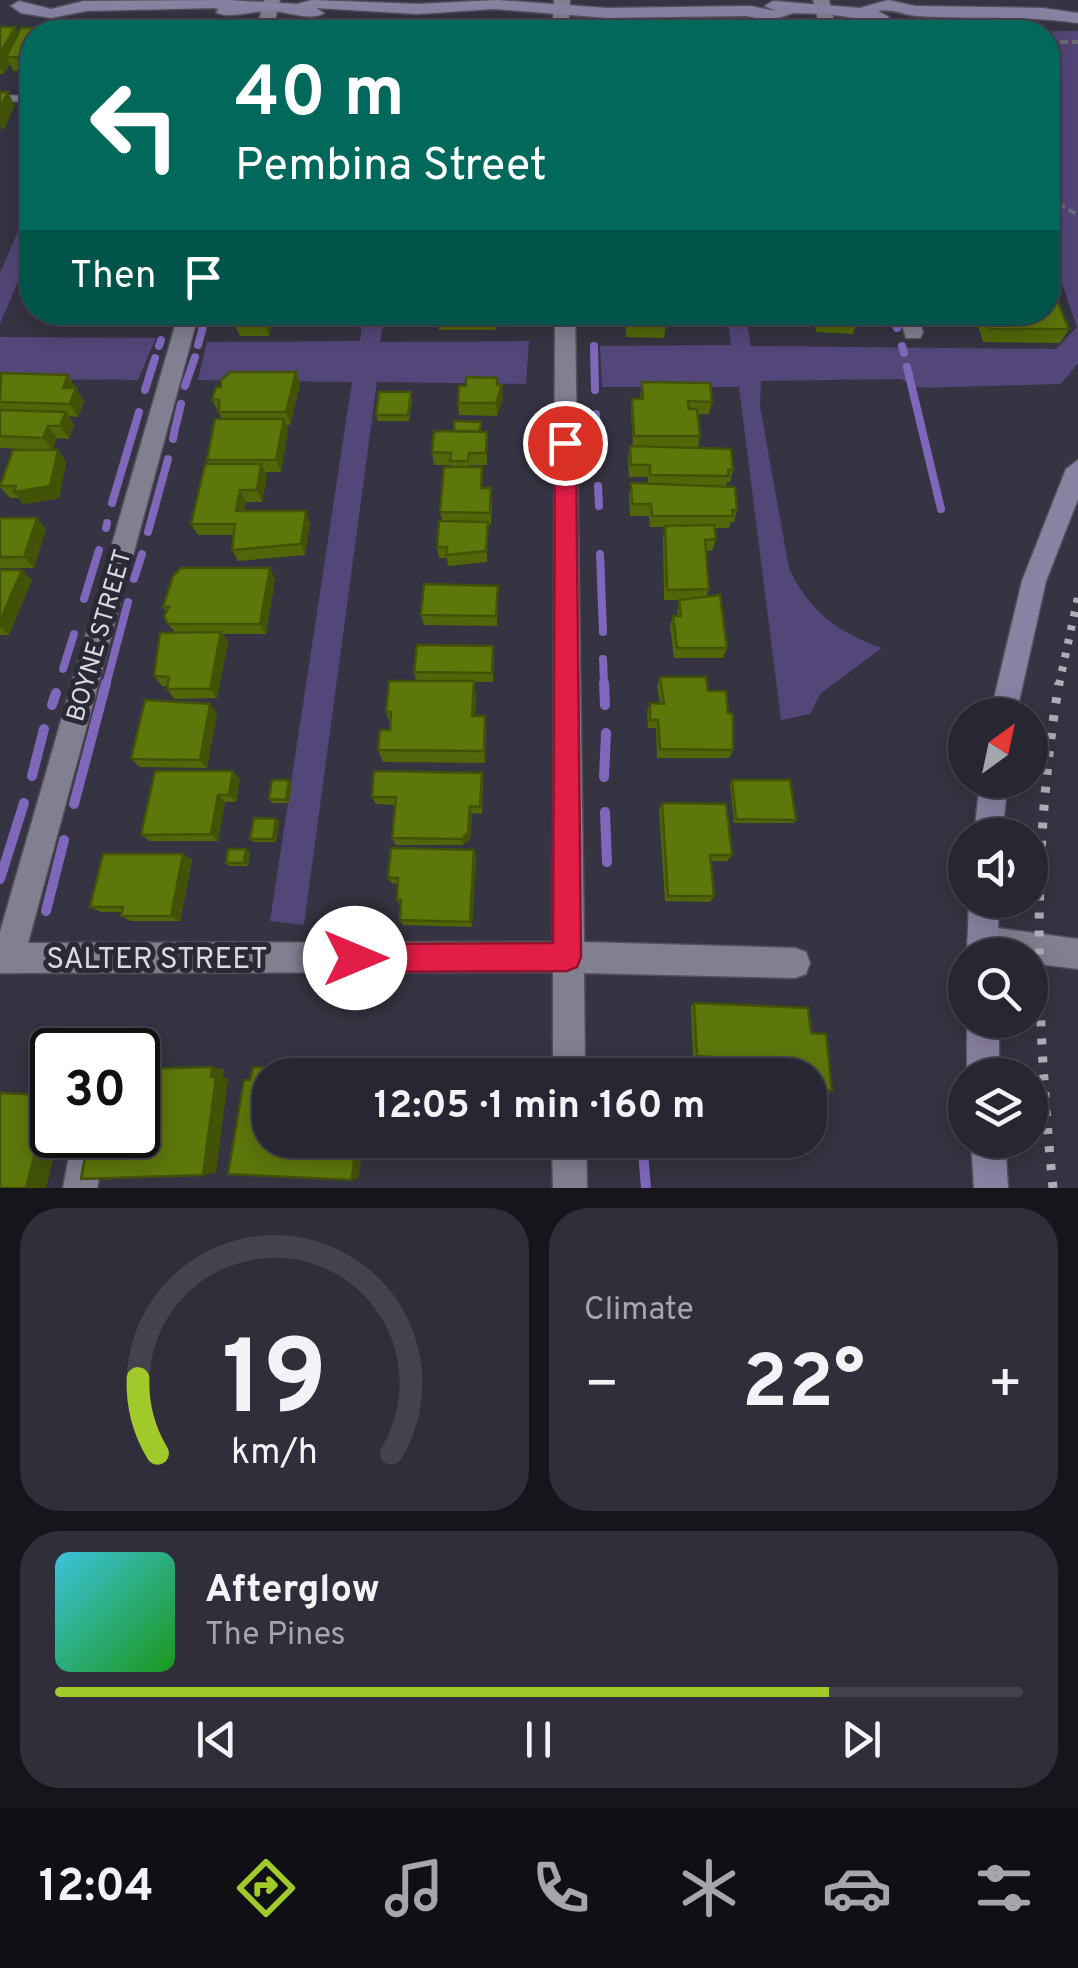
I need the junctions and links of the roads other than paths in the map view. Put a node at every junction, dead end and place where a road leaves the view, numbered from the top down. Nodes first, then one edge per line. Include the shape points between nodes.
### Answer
1 (37, 0) edge
2 (81, 3) edge
3 (272, 4) edge
4 (561, 5) edge
5 (0, 6) edge
6 (20, 6) junction
7 (822, 6) edge
8 (1078, 8) edge
9 (1042, 12) junction
10 (1078, 18) edge
11 (184, 325) edge
12 (565, 325) edge
13 (1078, 469) edge
14 (1007, 698) edge
15 (1048, 952) edge
16 (1078, 954) edge
17 (567, 957) junction
18 (4, 958) edge
19 (795, 963) dead end
20 (569, 1058) edge
21 (86, 1158) edge
22 (569, 1158) edge
23 (989, 1158) edge
24 (80, 1188) edge
25 (570, 1188) edge
26 (991, 1188) edge

1 - 6 street
2 - 3 street via 206,13
2 - 6 street via 72,12
3 - 4 street via 312,13 456,8 471,15
4 - 7 street via 624,15 750,10 770,16
5 - 6 street
7 - 9 street via 880,18 913,11
8 - 9 street
9 - 10 street
11 - 18 street, BOYNE STREET
12 - 17 street
13 - 14 street via 1034,580
15 - 16 street
17 - 18 street, SALTER STREET
17 - 19 street, SALTER STREET
17 - 20 street
21 - 24 street
22 - 25 street
23 - 26 street

